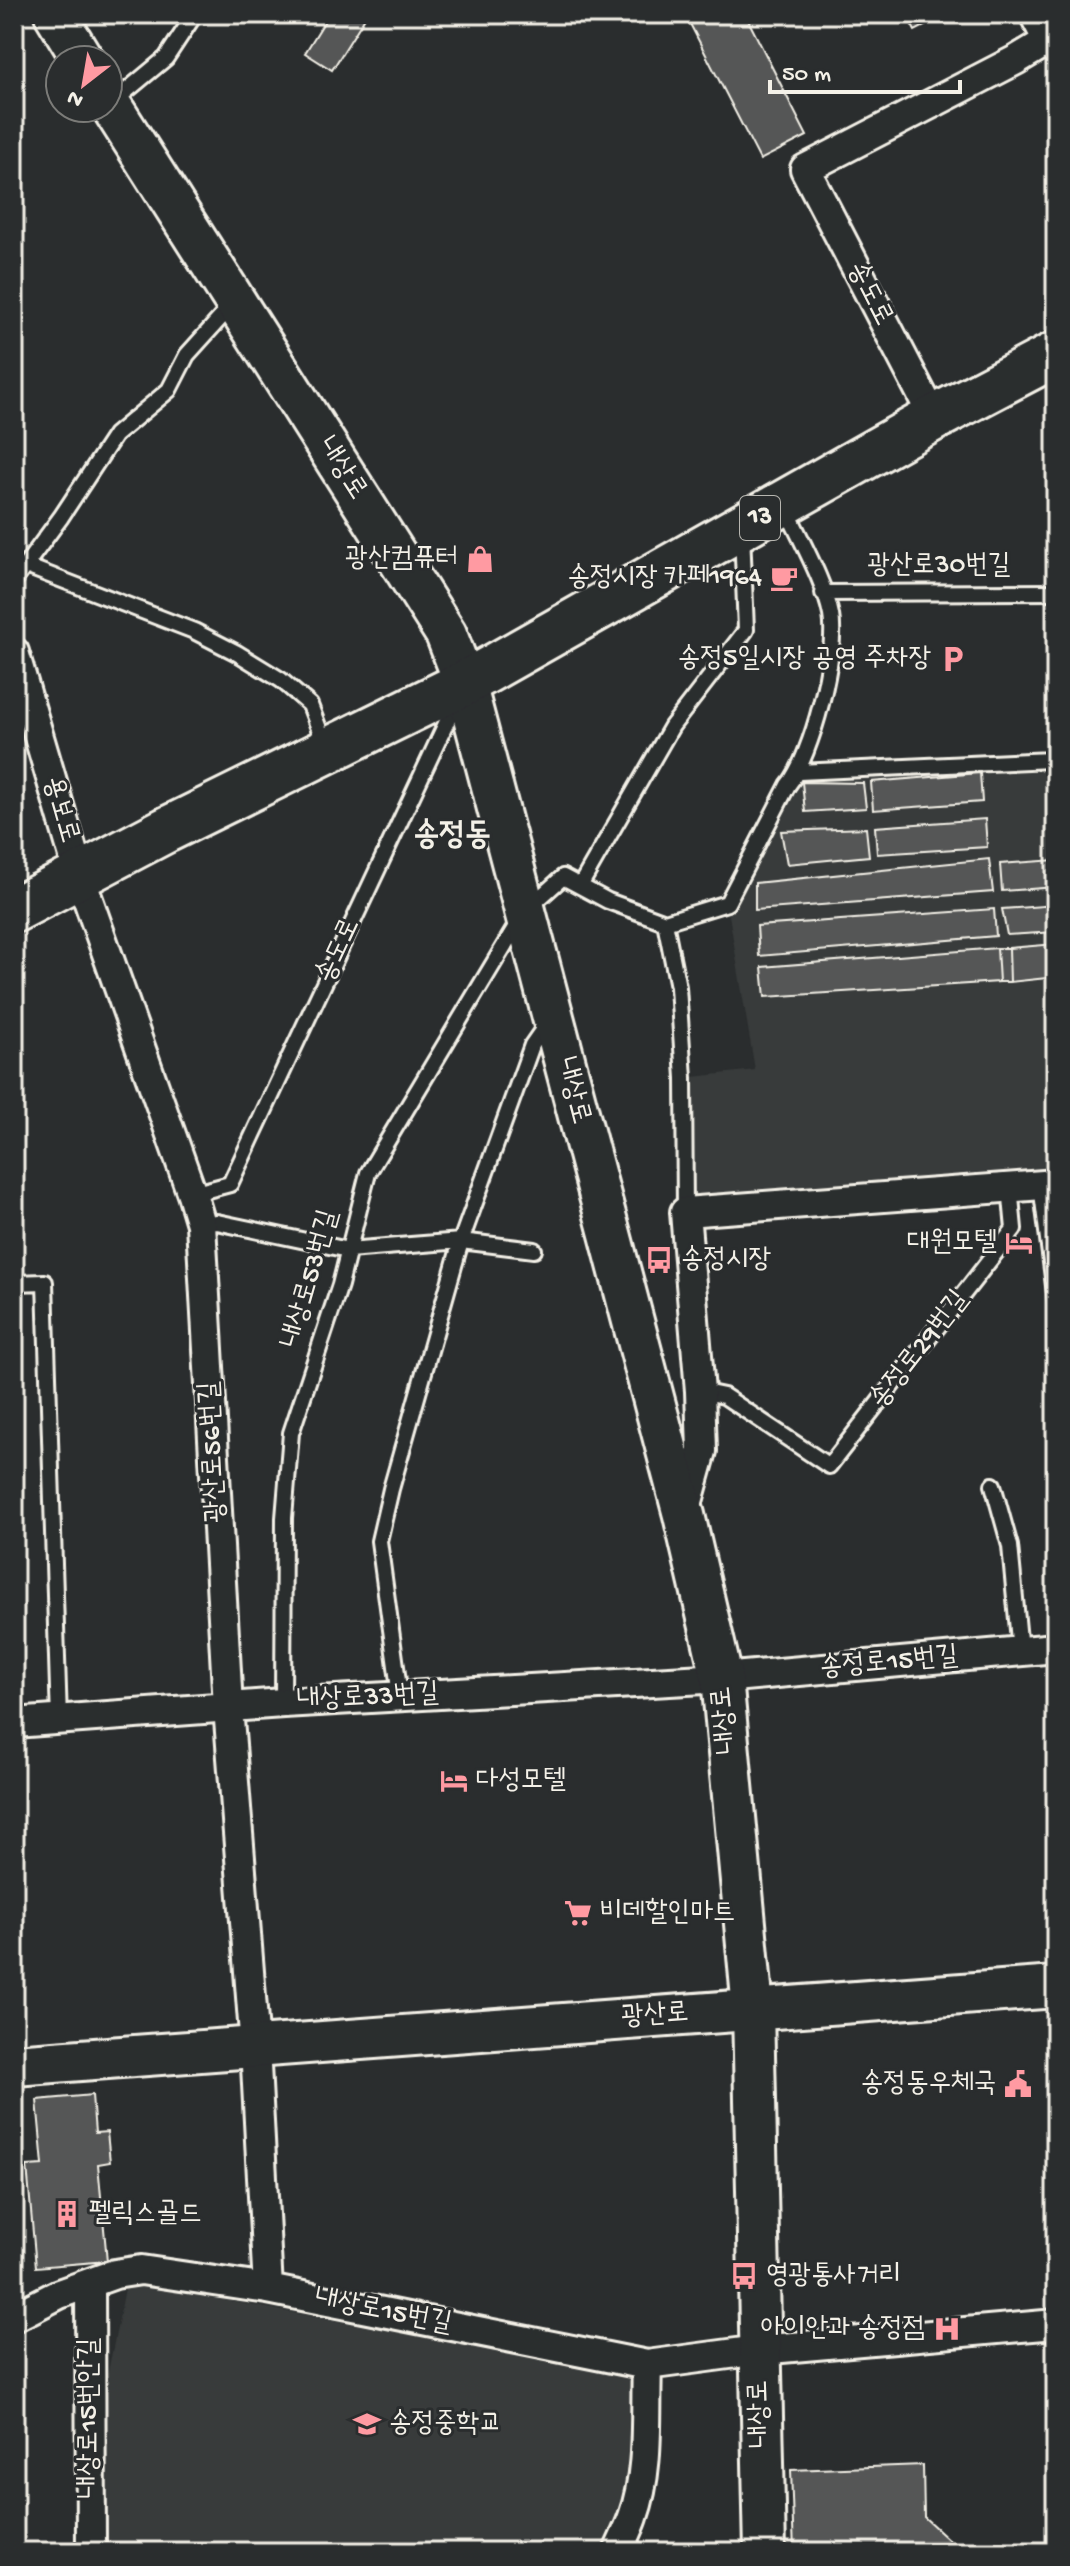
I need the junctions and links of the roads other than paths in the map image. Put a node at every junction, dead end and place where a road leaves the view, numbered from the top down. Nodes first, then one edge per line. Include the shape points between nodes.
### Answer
1 (55, 14) edge
2 (195, 14) edge
3 (1034, 14) edge
4 (1052, 38) edge
5 (73, 44) edge
6 (124, 91) edge
7 (122, 124) edge
8 (235, 303) junction
9 (1056, 354) edge
10 (934, 418) junction
11 (785, 504) junction
12 (742, 529) junction
13 (26, 566) junction
14 (14, 581) edge
15 (1056, 592) edge
16 (823, 593) junction
17 (14, 652) edge
18 (465, 683) junction
19 (1056, 739) edge
20 (327, 751) junction
21 (799, 772) junction
22 (80, 877) junction
23 (580, 886) junction
24 (14, 910) edge
25 (525, 911) junction
26 (665, 922) junction
27 (552, 1017) junction
28 (1048, 1184) edge
29 (1010, 1187) junction
30 (192, 1194) junction
31 (685, 1212) junction
32 (201, 1224) junction
33 (461, 1241) junction
34 (348, 1250) junction
35 (534, 1250) dead end
36 (14, 1283) edge
37 (1056, 1301) edge
38 (700, 1391) junction
39 (993, 1485) dead end
40 (684, 1515) junction
41 (1056, 1648) edge
42 (1020, 1651) junction
43 (722, 1678) junction
44 (400, 1696) junction
45 (283, 1703) junction
46 (228, 1707) junction
47 (59, 1720) junction
48 (14, 1723) edge
49 (1056, 1987) edge
50 (753, 2009) junction
51 (255, 2047) junction
52 (14, 2065) edge
53 (90, 2284) junction
54 (268, 2289) junction
55 (14, 2317) edge
56 (1056, 2324) edge
57 (759, 2350) junction
58 (647, 2365) junction
59 (91, 2552) edge
60 (618, 2552) edge
61 (765, 2552) edge

1 - 5 main road
2 - 6 lane via 166,58
3 - 4 street
4 - 10 street, 송도로 via 805,169
7 - 8 main road, 내상로
8 - 13 lane via 187,355 169,390 115,435
8 - 18 main road, 내상로 via 446,634
9 - 10 main road, 13
10 - 11 main road, 13
11 - 12 main road, 13
11 - 16 lane
12 - 18 main road, 13
12 - 23 lane via 746,630 672,726
13 - 14 lane
13 - 20 lane via 194,631 281,680 310,705
15 - 16 lane, 광산로30번길
16 - 21 lane via 831,615 831,655
17 - 22 street, 용보로
18 - 20 main road, 13
18 - 25 main road, 내상로
18 - 30 lane, 송도로 via 230,1184
19 - 21 lane via 1051,760
20 - 22 main road, 13
21 - 26 lane via 727,903
22 - 24 main road, 13
22 - 30 street, 광산로56번길
23 - 25 lane via 563,877
23 - 26 lane
25 - 27 main road, 내상로
25 - 34 lane, 내상로53번길 via 368,1173
26 - 31 lane via 678,987
27 - 33 lane via 532,1045
27 - 40 main road, 내상로
28 - 29 street
28 - 37 lane
29 - 31 street
29 - 38 lane, 송정로29번길 via 1014,1229 829,1466 724,1396
30 - 32 street, 광산로56번길
31 - 38 street
32 - 34 lane via 217,1222
32 - 46 street, 광산로56번길
33 - 34 lane
33 - 35 lane
33 - 44 lane via 379,1541
34 - 45 lane, 내상로53번길 via 291,1433 284,1518
36 - 47 lane via 45,1282
38 - 40 street via 702,1451
39 - 42 lane via 1010,1546
40 - 43 main road, 내상로
41 - 42 street, 송정로15번길
42 - 43 street, 송정로15번길
43 - 44 street, 내상로33번길
43 - 50 main road, 내상로
44 - 45 street, 내상로33번길
45 - 46 street, 내상로33번길
46 - 47 street, 내상로33번길
46 - 51 street, 광산로56번길
47 - 48 street, 내상로33번길
49 - 50 main road, 광산로
50 - 51 main road, 광산로
50 - 57 main road, 내상로
51 - 52 main road, 광산로
51 - 54 street
53 - 54 street, 내상로15번길 via 141,2270
53 - 55 street, 내상로15번길
53 - 59 street, 내상로15번안길
54 - 58 street, 내상로15번길
56 - 57 street, 내상로15번길
57 - 58 street, 내상로15번길
57 - 61 main road, 내상로
58 - 60 street via 641,2478 634,2516

